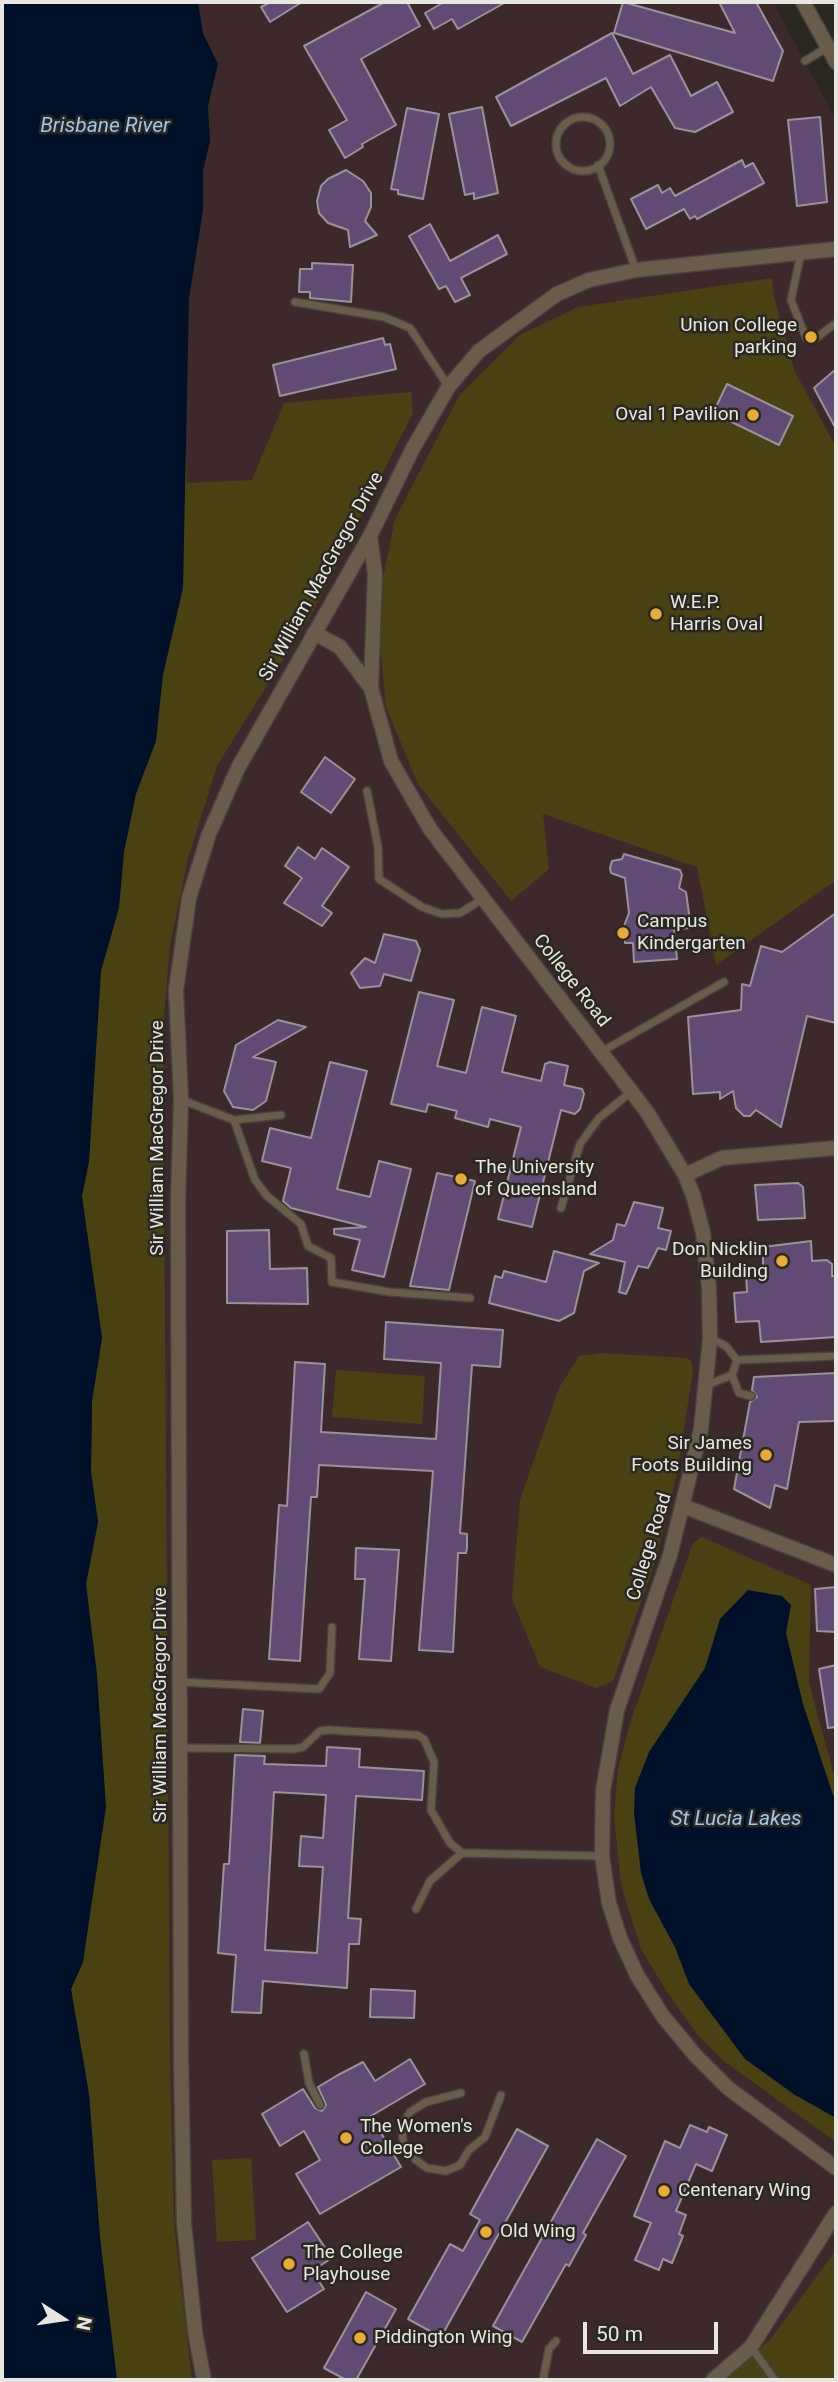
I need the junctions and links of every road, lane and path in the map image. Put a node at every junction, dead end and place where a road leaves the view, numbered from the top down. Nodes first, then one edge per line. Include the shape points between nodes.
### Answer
1 (803, 2) edge
2 (828, 47) junction
3 (804, 61) dead end
4 (836, 62) edge
5 (598, 165) junction
6 (836, 249) edge
7 (802, 252) junction
8 (636, 270) junction
9 (295, 302) dead end
10 (836, 323) edge
11 (449, 386) junction
12 (370, 536) junction
13 (314, 633) junction
14 (371, 688) junction
15 (367, 791) dead end
16 (483, 899) junction
17 (724, 982) dead end
18 (601, 1052) junction
19 (632, 1092) junction
20 (181, 1099) junction
21 (281, 1115) dead end
22 (234, 1120) junction
23 (836, 1148) edge
24 (685, 1175) junction
25 (561, 1208) dead end
26 (470, 1298) dead end
27 (710, 1339) junction
28 (836, 1356) edge
29 (737, 1360) junction
30 (732, 1375) junction
31 (707, 1385) junction
32 (751, 1396) dead end
33 (683, 1506) junction
34 (836, 1565) edge
35 (332, 1627) dead end
36 (180, 1682) junction
37 (180, 1748) junction
38 (462, 1853) junction
39 (602, 1856) junction
40 (416, 1909) dead end
41 (304, 2054) dead end
42 (461, 2093) dead end
43 (501, 2095) dead end
44 (320, 2105) dead end
45 (836, 2168) edge
46 (836, 2213) edge
47 (556, 2341) dead end
48 (751, 2347) junction
49 (204, 2380) edge
50 (543, 2380) edge
51 (713, 2380) edge
52 (775, 2380) edge

1 - 2 street
2 - 3 lane
2 - 4 street
5 - 5 lane via 576,170 561,159 556,145 564,124 587,117 600,123 609,145
5 - 8 lane
6 - 7 street, Sir William MacGregor Drive
7 - 8 street, Sir William MacGregor Drive
7 - 10 lane via 791,300 806,338 816,338
8 - 11 street, Sir William MacGregor Drive via 589,280 557,294 479,351
9 - 11 lane via 384,317 410,328
11 - 12 street, Sir William MacGregor Drive via 411,450
12 - 13 street, Sir William MacGregor Drive
12 - 14 street, College Road via 375,574
13 - 14 street, College Road via 340,647
13 - 20 street, Sir William MacGregor Drive via 238,768 209,834 189,898 176,990
14 - 16 street, College Road via 397,773 430,830
15 - 16 lane via 379,879 422,907 442,914 460,913
16 - 18 street, College Road
17 - 18 lane
18 - 19 street, College Road
19 - 24 street, College Road
19 - 25 lane via 599,1118 580,1144
20 - 22 lane
20 - 36 street, Sir William MacGregor Drive
21 - 22 lane
22 - 26 lane via 255,1180 301,1224 308,1246 331,1258 332,1282
23 - 24 street via 722,1158
24 - 27 street, College Road via 704,1232
27 - 29 lane via 726,1346
27 - 31 street, College Road
28 - 29 lane
29 - 30 lane
30 - 31 lane
30 - 32 lane via 738,1393
31 - 33 street, College Road
33 - 34 street
33 - 39 street, College Road via 617,1710 603,1791
35 - 36 lane via 330,1673 320,1689
36 - 37 street, Sir William MacGregor Drive
37 - 38 lane via 294,1749 329,1730 417,1735 434,1762 430,1810 450,1843
37 - 49 street, Sir William MacGregor Drive via 184,2223
38 - 39 lane
38 - 40 lane via 430,1881
39 - 45 street, College Road via 620,1938 663,2015 728,2088
41 - 44 lane via 309,2083
42 - 43 lane via 426,2102 410,2112 402,2127 403,2141 428,2168 446,2171 460,2165 485,2137
46 - 48 street
47 - 50 lane via 548,2349
48 - 51 street
48 - 52 lane

